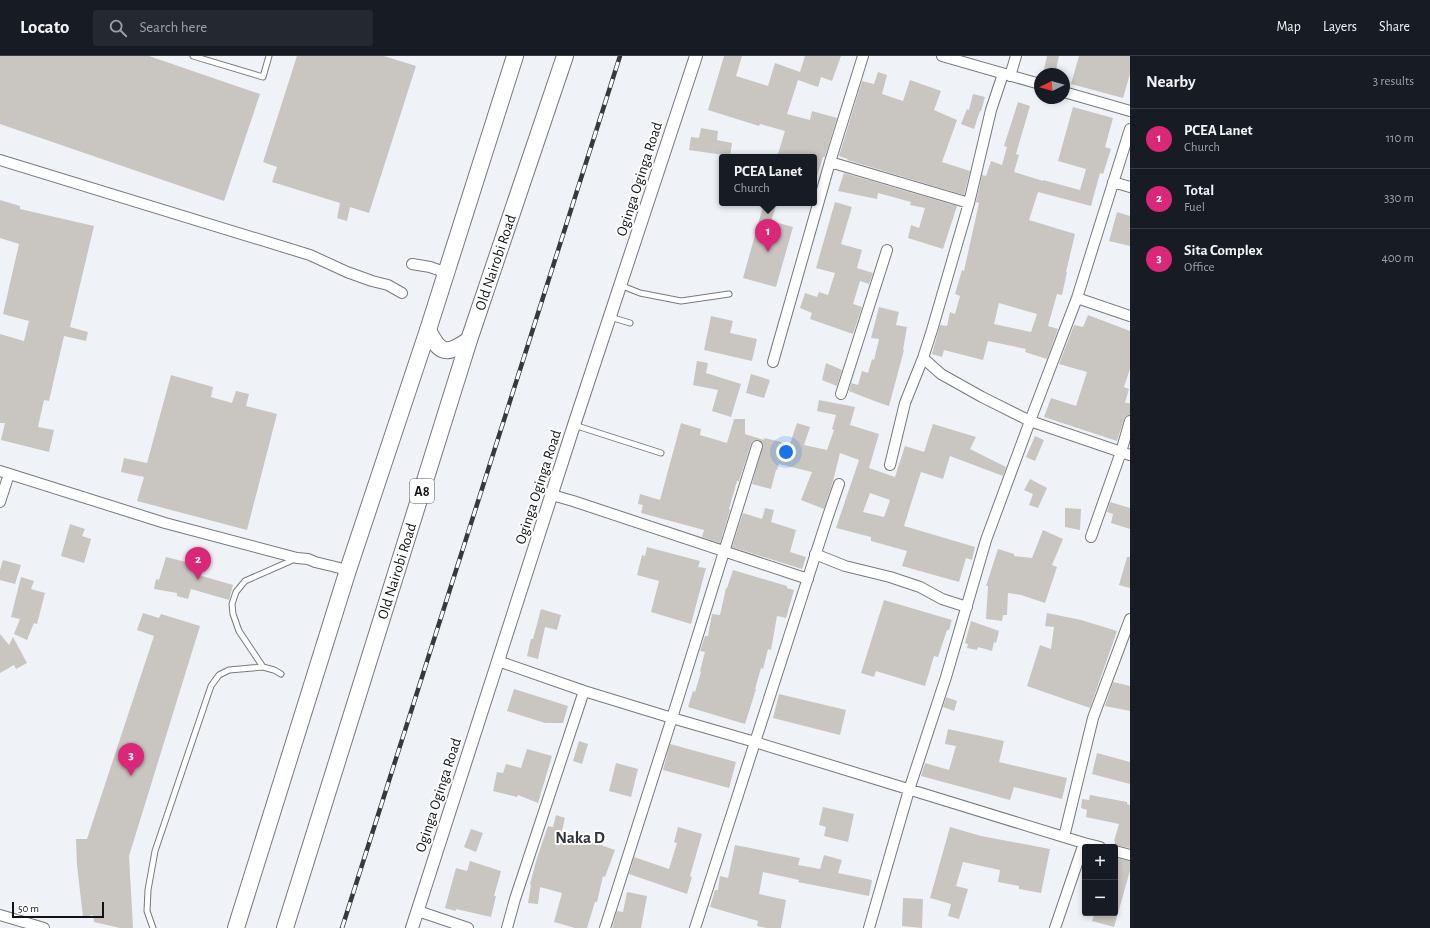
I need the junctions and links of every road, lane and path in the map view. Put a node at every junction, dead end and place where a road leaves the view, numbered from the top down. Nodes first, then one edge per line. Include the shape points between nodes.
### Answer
1 (193, 56) edge
2 (269, 56) edge
3 (515, 56) edge
4 (565, 56) edge
5 (696, 56) edge
6 (863, 56) edge
7 (942, 56) edge
8 (1016, 56) edge
9 (1006, 75) junction
10 (1034, 82) edge
11 (1070, 94) edge
12 (1130, 111) edge
13 (1130, 129) edge
14 (0, 160) edge
15 (830, 162) junction
16 (1112, 182) junction
17 (1130, 187) edge
18 (969, 203) junction
19 (887, 250) dead end
20 (412, 264) dead end
21 (447, 273) junction
22 (624, 286) junction
23 (402, 293) dead end
24 (729, 294) dead end
25 (1076, 298) junction
26 (1130, 316) edge
27 (613, 318) junction
28 (629, 323) dead end
29 (428, 330) junction
30 (470, 340) junction
31 (923, 358) junction
32 (773, 362) dead end
33 (841, 394) dead end
34 (1030, 421) junction
35 (1130, 421) edge
36 (577, 426) junction
37 (757, 446) dead end
38 (661, 453) dead end
39 (1125, 453) edge
40 (890, 465) dead end
41 (5, 472) edge
42 (839, 484) dead end
43 (555, 496) junction
44 (0, 502) edge
45 (1091, 537) dead end
46 (724, 552) junction
47 (815, 554) junction
48 (297, 558) junction
49 (348, 570) junction
50 (808, 579) junction
51 (967, 607) junction
52 (1130, 619) edge
53 (498, 661) junction
54 (263, 667) junction
55 (281, 674) dead end
56 (584, 690) junction
57 (672, 718) junction
58 (755, 742) junction
59 (909, 790) junction
60 (1064, 838) junction
61 (1084, 842) junction
62 (1090, 844) edge
63 (1118, 852) edge
64 (1130, 855) edge
65 (418, 911) junction
66 (0, 915) edge
67 (44, 928) edge
68 (153, 928) edge
69 (236, 928) edge
70 (285, 928) edge
71 (412, 928) edge
72 (468, 928) edge
73 (507, 928) edge
74 (605, 928) edge
75 (695, 928) edge
76 (869, 928) edge
77 (1055, 928) edge

1 - 2 lane via 263,77
3 - 21 highway
4 - 30 highway, Old Nairobi Road / A8
5 - 22 street, Oginga Oginga Road
6 - 15 street
7 - 9 street
8 - 9 street
9 - 10 street
9 - 18 street via 991,110
11 - 12 street
13 - 16 street
14 - 23 street via 310,254 347,272 388,285
15 - 18 street
15 - 32 street
16 - 17 street
16 - 25 street
18 - 31 street
19 - 33 street
20 - 21 street
21 - 29 highway
22 - 24 lane via 636,292 681,301
22 - 27 street, Oginga Oginga Road
25 - 26 street
25 - 34 street
27 - 28 lane
27 - 36 street, Oginga Oginga Road
29 - 30 highway via 438,347 446,350 452,350
29 - 49 highway
30 - 70 highway, Old Nairobi Road / A8
31 - 34 street via 941,374
31 - 40 street via 905,403
34 - 39 street
34 - 51 street via 986,540
35 - 39 street
36 - 38 lane
36 - 43 street, Oginga Oginga Road
37 - 46 street
39 - 45 street
41 - 44 street
41 - 48 street via 165,523
42 - 47 street
43 - 46 street
43 - 53 street, Oginga Oginga Road
46 - 50 street
46 - 57 street
47 - 50 street
47 - 51 street via 845,566 920,587 942,599
48 - 49 street
48 - 54 lane via 245,581 236,592 232,604 239,631
49 - 69 highway
50 - 58 street
51 - 59 street
52 - 60 street via 1093,718
53 - 56 street
53 - 65 street, Oginga Oginga Road
54 - 55 lane
54 - 68 lane via 229,670 219,675 211,686 155,851 147,911
56 - 57 street
56 - 73 street
57 - 58 street
57 - 74 street
58 - 59 street
58 - 75 street
59 - 60 street
59 - 76 street
60 - 61 street
61 - 62 street
61 - 77 street
63 - 64 street
65 - 71 street, Oginga Oginga Road
65 - 72 street
66 - 67 street

